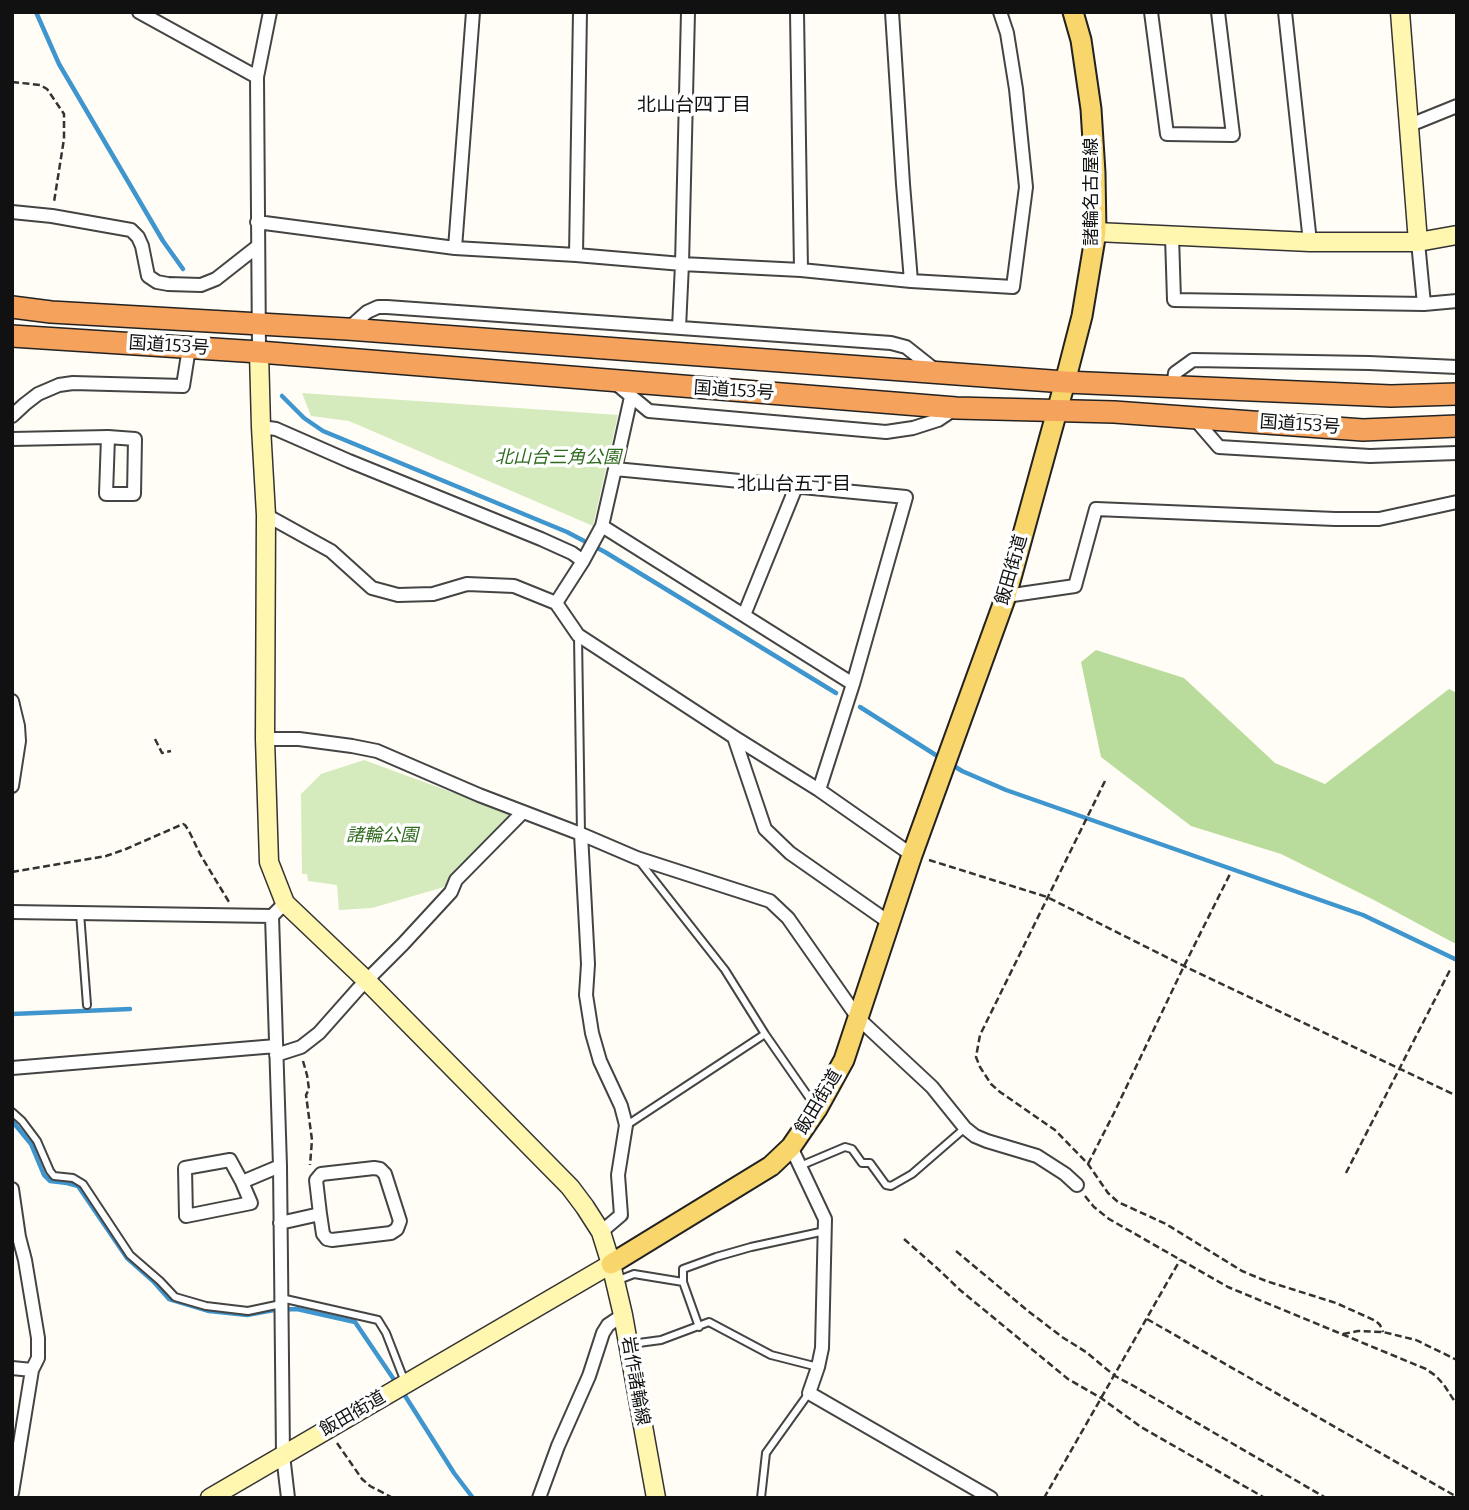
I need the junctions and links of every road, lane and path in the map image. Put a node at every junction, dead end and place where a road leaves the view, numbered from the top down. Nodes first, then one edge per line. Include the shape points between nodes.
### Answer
1 (139, 12) edge
2 (270, 12) edge
3 (580, 12) edge
4 (688, 12) edge
5 (797, 12) edge
6 (892, 12) edge
7 (1000, 12) edge
8 (1073, 12) edge
9 (1151, 12) edge
10 (1218, 12) edge
11 (1284, 12) edge
12 (1400, 12) edge
13 (471, 13) edge
14 (257, 77) junction
15 (12, 82) edge
16 (1457, 106) edge
17 (1410, 125) junction
18 (12, 212) edge
19 (52, 216) junction
20 (257, 222) junction
21 (1096, 232) junction
22 (1457, 235) edge
23 (1172, 236) junction
24 (1310, 242) junction
25 (1418, 242) junction
26 (258, 246) junction
27 (455, 248) junction
28 (576, 255) junction
29 (682, 264) junction
30 (801, 270) junction
31 (911, 281) junction
32 (1457, 301) edge
33 (1424, 304) junction
34 (12, 307) edge
35 (258, 324) junction
36 (679, 328) junction
37 (347, 329) junction
38 (12, 335) edge
39 (189, 348) junction
40 (259, 352) junction
41 (1457, 367) edge
42 (940, 374) junction
43 (614, 382) junction
44 (1065, 382) junction
45 (1172, 387) junction
46 (1457, 394) edge
47 (631, 397) junction
48 (956, 408) junction
49 (1056, 411) junction
50 (12, 416) edge
51 (1194, 418) junction
52 (1457, 426) edge
53 (261, 427) junction
54 (108, 437) junction
55 (12, 439) edge
56 (1457, 453) edge
57 (615, 469) junction
58 (796, 486) junction
59 (1457, 502) edge
60 (266, 515) junction
61 (599, 531) junction
62 (585, 558) junction
63 (1006, 596) junction
64 (555, 603) junction
65 (744, 615) junction
66 (579, 635) junction
67 (853, 684) junction
68 (12, 701) edge
69 (734, 737) junction
70 (155, 739) dead end
71 (265, 739) junction
72 (171, 751) dead end
73 (1105, 781) dead end
74 (12, 786) edge
75 (819, 790) junction
76 (523, 812) junction
77 (581, 834) junction
78 (912, 855) junction
79 (637, 858) junction
80 (12, 872) edge
81 (1231, 872) dead end
82 (1047, 897) junction
83 (279, 910) junction
84 (12, 912) edge
85 (80, 913) junction
86 (234, 915) junction
87 (890, 923) junction
88 (1184, 966) junction
89 (1450, 970) dead end
90 (367, 981) junction
91 (87, 1004) dead end
92 (858, 1018) junction
93 (765, 1034) junction
94 (298, 1049) junction
95 (276, 1051) junction
96 (12, 1068) edge
97 (1400, 1068) junction
98 (1457, 1096) edge
99 (817, 1109) junction
100 (12, 1112) edge
101 (626, 1125) junction
102 (965, 1128) junction
103 (791, 1147) junction
104 (1088, 1164) junction
105 (800, 1166) junction
106 (280, 1167) junction
107 (1346, 1173) dead end
108 (318, 1177) junction
109 (242, 1182) junction
110 (1077, 1185) joint
111 (12, 1189) edge
112 (320, 1214) junction
113 (280, 1223) junction
114 (825, 1231) junction
115 (601, 1232) junction
116 (904, 1239) dead end
117 (956, 1251) dead end
118 (1180, 1260) junction
119 (613, 1273) junction
120 (683, 1282) junction
121 (281, 1301) junction
122 (623, 1315) junction
123 (1147, 1319) junction
124 (699, 1327) junction
125 (1383, 1332) junction
126 (1343, 1334) junction
127 (628, 1345) junction
128 (1457, 1360) edge
129 (818, 1367) junction
130 (12, 1368) edge
131 (33, 1370) junction
132 (1115, 1376) junction
133 (406, 1383) junction
134 (809, 1393) junction
135 (1101, 1398) junction
136 (1457, 1405) edge
137 (329, 1428) junction
138 (283, 1455) junction
139 (12, 1493) edge
140 (1457, 1497) edge
141 (210, 1498) edge
142 (288, 1498) edge
143 (393, 1498) edge
144 (539, 1498) edge
145 (656, 1498) edge
146 (761, 1498) edge
147 (991, 1498) edge
148 (1044, 1498) edge
149 (1265, 1498) edge
150 (1326, 1498) edge

1 - 14 street
2 - 14 street
3 - 28 street
4 - 29 street
5 - 30 street
6 - 31 street
7 - 31 street via 1016,89 1026,187 1013,287
8 - 21 main road, 諸輪名古屋線 via 1091,109
9 - 10 street via 1167,134 1233,135
11 - 24 street
12 - 17 street
13 - 27 street
14 - 20 street
15 - 19 path via 47,89 64,114
16 - 17 street
17 - 25 street
18 - 19 street
19 - 26 street via 131,230 142,246 148,276 168,284 201,285 216,279
20 - 26 street
20 - 27 street
21 - 23 street
21 - 44 main road, 諸輪名古屋線
22 - 25 street
23 - 24 street
23 - 33 street via 1174,300
24 - 25 street
25 - 33 street
26 - 35 street
27 - 28 street
28 - 29 street
29 - 30 street
29 - 36 street
30 - 31 street
32 - 33 street
34 - 35 highway, 国道153号
35 - 37 highway, 国道153号
35 - 40 street
36 - 37 street via 377,307
36 - 42 street via 891,343 906,347
37 - 42 highway, 国道153号
38 - 39 highway, 国道153号
39 - 40 highway, 国道153号
39 - 50 street via 183,386 59,385 38,394
40 - 43 highway, 国道153号
40 - 53 street
41 - 45 street via 1193,360 1175,373
42 - 44 highway, 国道153号
43 - 47 street
43 - 48 highway, 国道153号
44 - 45 highway, 国道153号
44 - 49 main road, 諸輪名古屋線
45 - 46 highway, 国道153号 via 1391,396
47 - 48 street via 649,411 886,432 938,420
47 - 57 street
48 - 49 highway, 国道153号
49 - 51 highway, 国道153号
49 - 63 main road, 飯田街道
51 - 52 highway, 国道153号 via 1363,430
51 - 56 street via 1219,447 1370,456
53 - 60 street
53 - 62 street via 276,429
54 - 54 street via 135,439 134,494 106,495
54 - 55 street
57 - 58 street
57 - 61 street
58 - 65 street
58 - 67 street via 906,497
59 - 63 street via 1379,519 1335,520 1096,509 1075,586
60 - 64 street via 331,551 372,588 398,595 433,594 467,584 514,586
60 - 71 street
61 - 62 street
61 - 65 street
62 - 64 street
63 - 78 main road, 飯田街道
64 - 66 street
65 - 67 street
66 - 69 street
66 - 77 lane
67 - 75 street
68 - 74 street via 19,741
69 - 75 street
69 - 87 street via 765,829 790,853
70 - 72 path via 162,753
71 - 76 street via 299,739 377,751
71 - 83 street via 269,862
73 - 82 path
75 - 78 street
76 - 77 street
76 - 90 street
77 - 79 street
77 - 101 street via 586,995 600,1061
78 - 82 path
78 - 87 main road, 飯田街道
79 - 92 street via 770,901 788,918
79 - 93 lane via 725,970
80 - 86 path via 106,856 183,824
81 - 88 path
82 - 88 path
82 - 104 path via 980,1035 976,1057 991,1084 1055,1130
83 - 86 street
83 - 90 street, 岩作諸輪線
83 - 95 street
84 - 85 street
85 - 86 street
85 - 91 lane
87 - 92 main road, 飯田街道
88 - 97 path
88 - 104 path
89 - 97 path
90 - 94 street
90 - 115 street, 岩作諸輪線 via 570,1187
92 - 99 main road, 飯田街道 via 844,1059
92 - 102 street via 932,1087
93 - 99 lane
93 - 101 lane
94 - 95 street
94 - 108 path via 309,1089 310,1166
95 - 96 street
95 - 106 street
97 - 98 path
97 - 107 path
99 - 103 main road, 飯田街道
100 - 121 lane via 37,1141 54,1176 83,1184 130,1255 175,1297 248,1311
101 - 115 street via 618,1175 621,1215
102 - 105 lane via 912,1174 891,1186 870,1163 862,1163 845,1147
102 - 110 street via 986,1141 1037,1156
103 - 105 street
103 - 119 main road, 飯田街道 via 771,1166
104 - 125 path via 1118,1202 1166,1224 1242,1271 1335,1303 1376,1321
105 - 114 street via 825,1219
106 - 109 street
106 - 113 street
108 - 112 street
108 - 112 street via 380,1169 400,1221 391,1233 332,1240 323,1234
109 - 109 street via 230,1160 185,1168 186,1216 251,1203
110 - 118 path via 1109,1219
111 - 131 street via 38,1338
112 - 113 street
113 - 121 street
114 - 120 lane via 716,1257 683,1269
114 - 129 street
115 - 119 street, 岩作諸輪線
116 - 135 path via 1028,1348
117 - 132 path
118 - 123 path
118 - 126 path via 1228,1287
119 - 120 lane
119 - 122 street, 岩作諸輪線
119 - 133 street, 飯田街道
120 - 124 lane
121 - 133 lane via 378,1321
121 - 138 street
122 - 127 street, 岩作諸輪線
122 - 144 street via 603,1333
123 - 132 path
123 - 140 path
124 - 127 lane via 662,1340
124 - 129 lane via 709,1322 771,1355
125 - 126 path
125 - 128 path via 1416,1340
126 - 136 path via 1426,1369
127 - 145 street, 岩作諸輪線
129 - 134 street
130 - 131 street
131 - 139 street
132 - 135 path
132 - 150 path
133 - 137 street, 飯田街道
134 - 146 lane via 766,1453
134 - 147 street
135 - 148 path
135 - 149 path via 1141,1427
137 - 138 street, 飯田街道
137 - 143 path via 362,1479
138 - 141 street, 飯田街道
138 - 142 street

